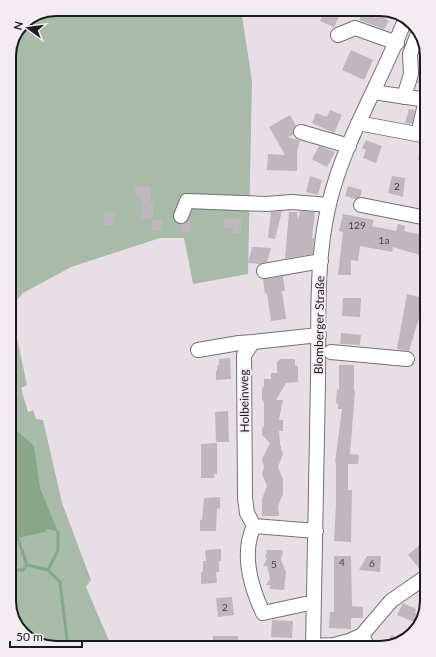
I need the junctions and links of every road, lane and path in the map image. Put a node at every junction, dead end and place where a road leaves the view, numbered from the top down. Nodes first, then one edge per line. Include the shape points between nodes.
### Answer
1 (404, 24) edge
2 (338, 35) dead end
3 (416, 39) edge
4 (397, 43) junction
5 (373, 92) junction
6 (404, 97) junction
7 (420, 99) edge
8 (358, 122) junction
9 (301, 132) dead end
10 (420, 135) edge
11 (349, 146) junction
12 (329, 205) junction
13 (362, 205) dead end
14 (181, 216) dead end
15 (420, 217) edge
16 (321, 261) junction
17 (264, 271) dead end
18 (319, 335) junction
19 (254, 342) junction
20 (198, 350) dead end
21 (331, 352) dead end
22 (407, 359) dead end
23 (254, 526) junction
24 (316, 531) junction
25 (420, 581) edge
26 (305, 604) dead end
27 (313, 641) edge
28 (366, 641) edge

1 - 4 street, Blomberger Straße
2 - 4 street via 355,28
3 - 6 street via 410,54 411,74
4 - 5 street, Blomberger Straße
5 - 6 street
5 - 8 street, Blomberger Straße
6 - 7 street
8 - 10 street
8 - 11 street, Blomberger Straße
9 - 11 street
11 - 12 street, Blomberger Straße
12 - 14 street via 187,201
12 - 16 street, Blomberger Straße
13 - 15 street
16 - 17 street
16 - 18 street, Blomberger Straße
18 - 19 street
18 - 24 street, Blomberger Straße
19 - 20 street
19 - 23 street, Holbeinweg via 244,355 244,362 245,498 247,513
21 - 22 street
23 - 24 street
23 - 26 street via 249,544 250,577 253,592 263,613
24 - 27 street, Blomberger Straße
25 - 28 street via 391,601

